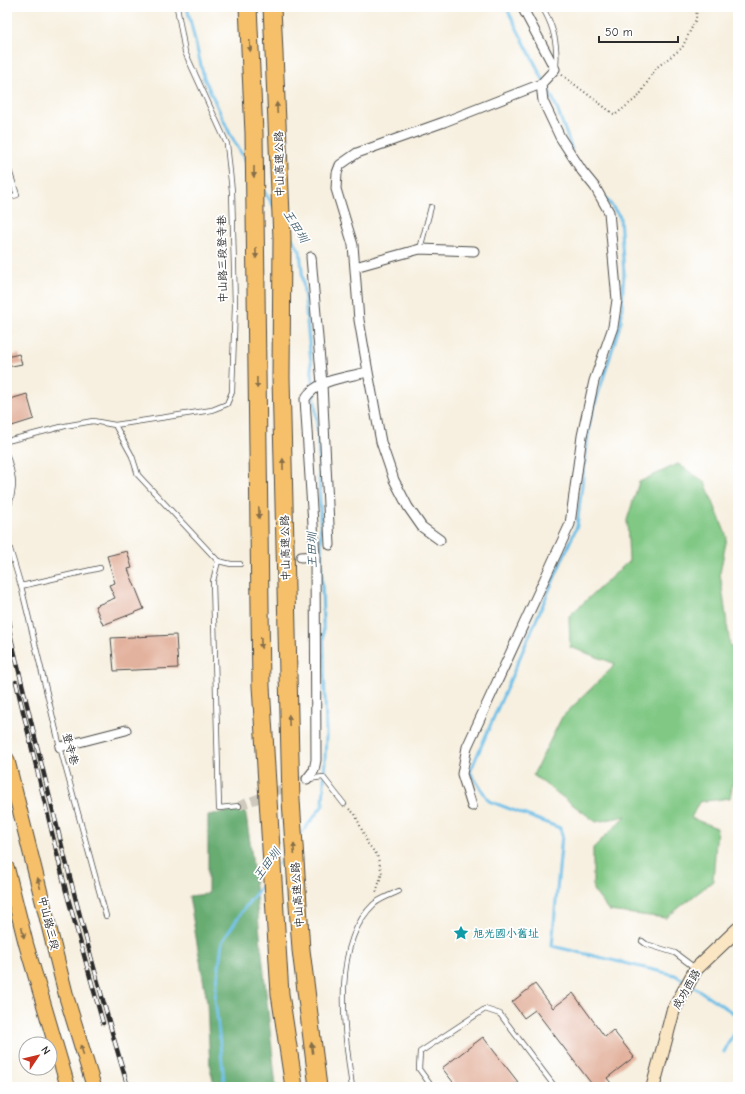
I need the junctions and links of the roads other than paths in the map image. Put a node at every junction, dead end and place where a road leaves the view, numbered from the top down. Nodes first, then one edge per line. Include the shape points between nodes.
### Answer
1 (177, 7) edge
2 (248, 7) edge
3 (272, 7) edge
4 (522, 7) edge
5 (542, 7) edge
6 (555, 69) junction
7 (544, 82) junction
8 (7, 164) edge
9 (7, 198) edge
10 (431, 206) dead end
11 (420, 249) junction
12 (474, 251) dead end
13 (311, 257) dead end
14 (355, 267) junction
15 (368, 372) junction
16 (322, 384) junction
17 (114, 425) junction
18 (7, 441) edge
19 (7, 456) edge
20 (7, 512) edge
21 (7, 539) edge
22 (440, 540) dead end
23 (330, 545) dead end
24 (315, 556) junction
25 (301, 557) dead end
26 (218, 561) junction
27 (240, 564) dead end
28 (100, 568) dead end
29 (21, 586) junction
30 (126, 730) dead end
31 (60, 747) junction
32 (7, 759) edge
33 (307, 779) joint
34 (344, 804) road end
35 (239, 806) tunnel mouth
36 (472, 806) dead end
37 (7, 868) edge
38 (399, 891) dead end
39 (106, 916) dead end
40 (738, 928) edge
41 (642, 941) dead end
42 (696, 969) junction
43 (68, 1087) edge
44 (94, 1087) edge
45 (294, 1087) edge
46 (318, 1087) edge
47 (352, 1087) edge
48 (432, 1087) edge
49 (555, 1087) edge
50 (653, 1087) edge

1 - 17 lane, 中山路三段登寺巷 via 186,52 227,144 232,191 235,306 232,392 227,404 212,410
2 -> 45 highway, 中山高速公路 via 254,133 262,686 280,994
46 -> 3 highway, 中山高速公路 via 301,950 291,800 281,385 282,238
4 - 6 street
5 - 6 lane via 552,23 557,56
6 - 7 street
7 - 14 street via 444,122 357,152 340,165 336,189 352,245
7 - 36 street via 543,101 560,137 609,212 617,300 613,327 594,382 582,436 570,524 467,747 462,774
8 - 9 lane via 18,195
10 - 11 lane
11 - 12 street
11 - 14 street
13 - 16 street
14 - 15 street via 359,320
15 - 16 street
15 - 22 street via 381,442 394,480 422,527
16 - 23 street
16 - 24 street via 305,399
17 - 18 lane, 中山路三段登寺巷 via 93,421
17 - 26 lane via 132,456 138,475
19 - 20 lane via 14,478
21 - 29 lane, 登寺巷
24 - 25 street
24 - 33 street via 316,760 314,770
26 - 27 lane
26 - 35 lane via 213,581 219,808
28 - 29 lane
29 - 31 lane, 登寺巷
30 - 31 street
31 - 39 lane, 登寺巷
44 -> 32 main road, 中山路三段 via 67,999
33 - 34 lane via 323,777
37 -> 43 main road via 26,944
38 - 47 lane via 375,903 365,915 352,941 344,976 346,1037
40 - 42 street, 成功西路
41 - 42 lane via 675,953
42 - 50 street, 成功西路 via 673,1011
48 - 49 lane via 419,1069 420,1052 485,1009 500,1014

